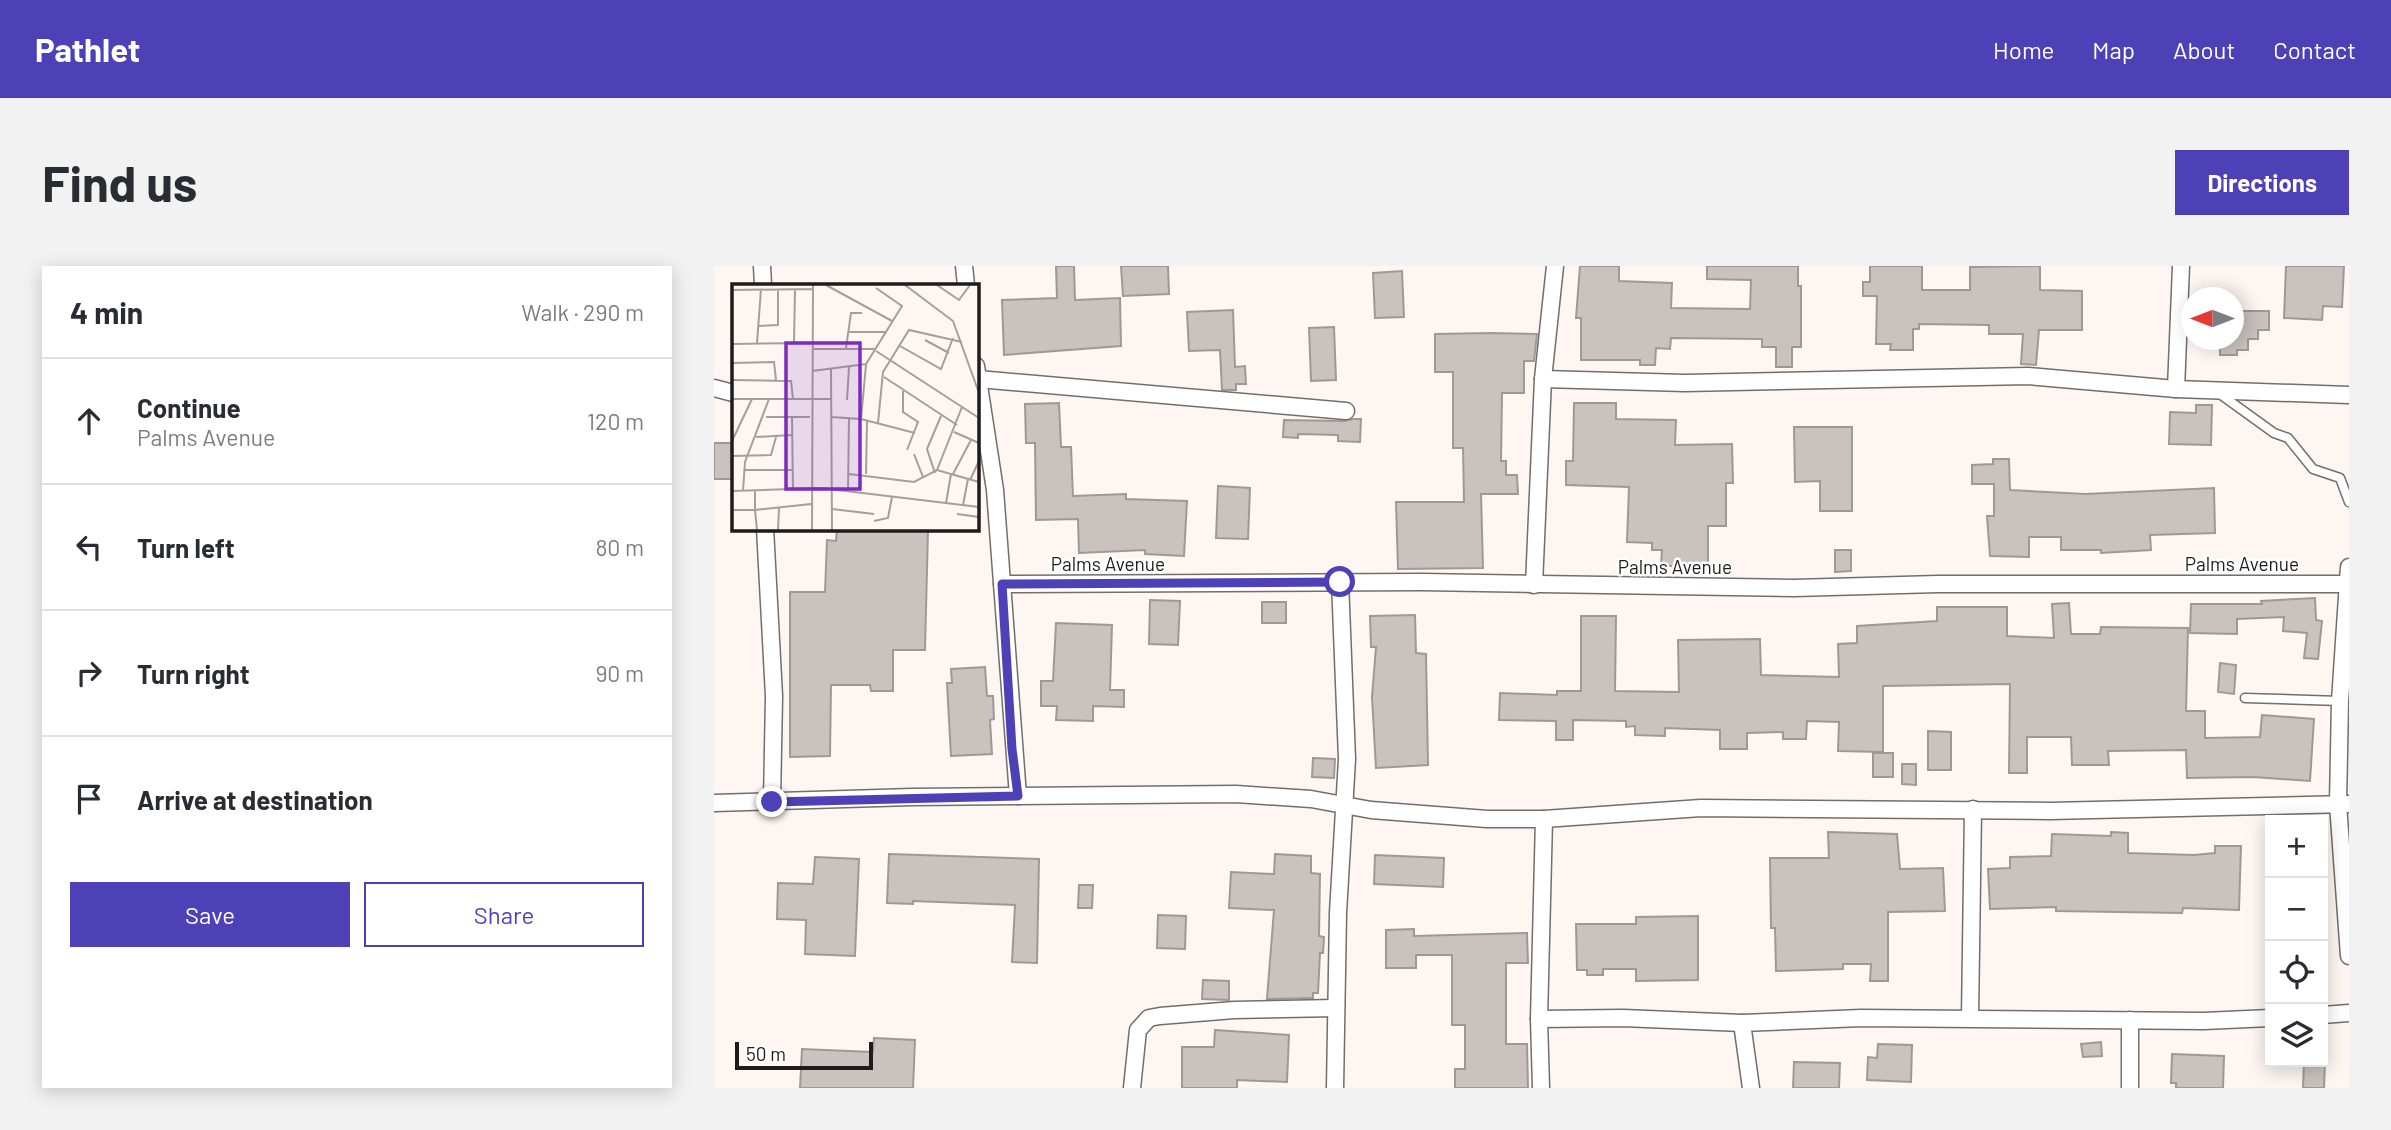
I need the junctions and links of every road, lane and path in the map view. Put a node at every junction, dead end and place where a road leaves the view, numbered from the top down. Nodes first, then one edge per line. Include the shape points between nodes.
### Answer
1 (762, 266) edge
2 (964, 266) edge
3 (1555, 266) edge
4 (2181, 266) edge
5 (763, 284) edge
6 (966, 284) edge
7 (978, 373) edge
8 (1543, 379) junction
9 (978, 380) edge
10 (714, 388) edge
11 (2176, 390) junction
12 (2215, 390) junction
13 (732, 393) edge
14 (2349, 396) edge
15 (1346, 411) dead end
16 (2349, 502) edge
17 (765, 530) edge
18 (2348, 578) edge
19 (1340, 582) junction
20 (1002, 584) junction
21 (1534, 585) junction
22 (2245, 698) dead end
23 (2340, 701) junction
24 (1018, 796) junction
25 (772, 802) junction
26 (714, 803) edge
27 (2344, 804) edge
28 (1346, 806) junction
29 (1973, 809) junction
30 (1544, 819) junction
31 (2349, 956) edge
32 (1336, 1008) junction
33 (2349, 1013) edge
34 (2328, 1015) edge
35 (1970, 1018) junction
36 (2265, 1018) edge
37 (1539, 1019) junction
38 (2130, 1020) junction
39 (1742, 1023) junction
40 (1132, 1088) edge
41 (1335, 1088) edge
42 (1541, 1088) edge
43 (1751, 1088) edge
44 (2130, 1088) edge

1 - 5 street
2 - 6 street
3 - 8 street
4 - 11 street
7 - 15 street
8 - 11 street via 1685,383 2028,376
8 - 21 street
9 - 20 street via 995,490
10 - 13 street
11 - 12 street
12 - 14 street
12 - 16 lane via 2274,433 2288,438 2313,469 2340,478
17 - 25 street via 774,696
18 - 21 street, Palms Avenue via 1794,588
18 - 23 street
19 - 20 street, Palms Avenue
19 - 21 street, Palms Avenue
19 - 28 street
20 - 24 street
22 - 23 lane
23 - 27 street
24 - 25 street
24 - 28 street via 1236,794
25 - 26 street
27 - 29 street via 2207,810
27 - 31 street
28 - 30 street via 1487,819
28 - 32 street
29 - 30 street via 1701,808
29 - 35 street
30 - 37 street
32 - 40 street via 1149,1018 1138,1030
32 - 41 street
33 - 34 street
35 - 38 street
35 - 39 street
36 - 38 street
37 - 39 street
37 - 42 street
38 - 44 street
39 - 43 street

